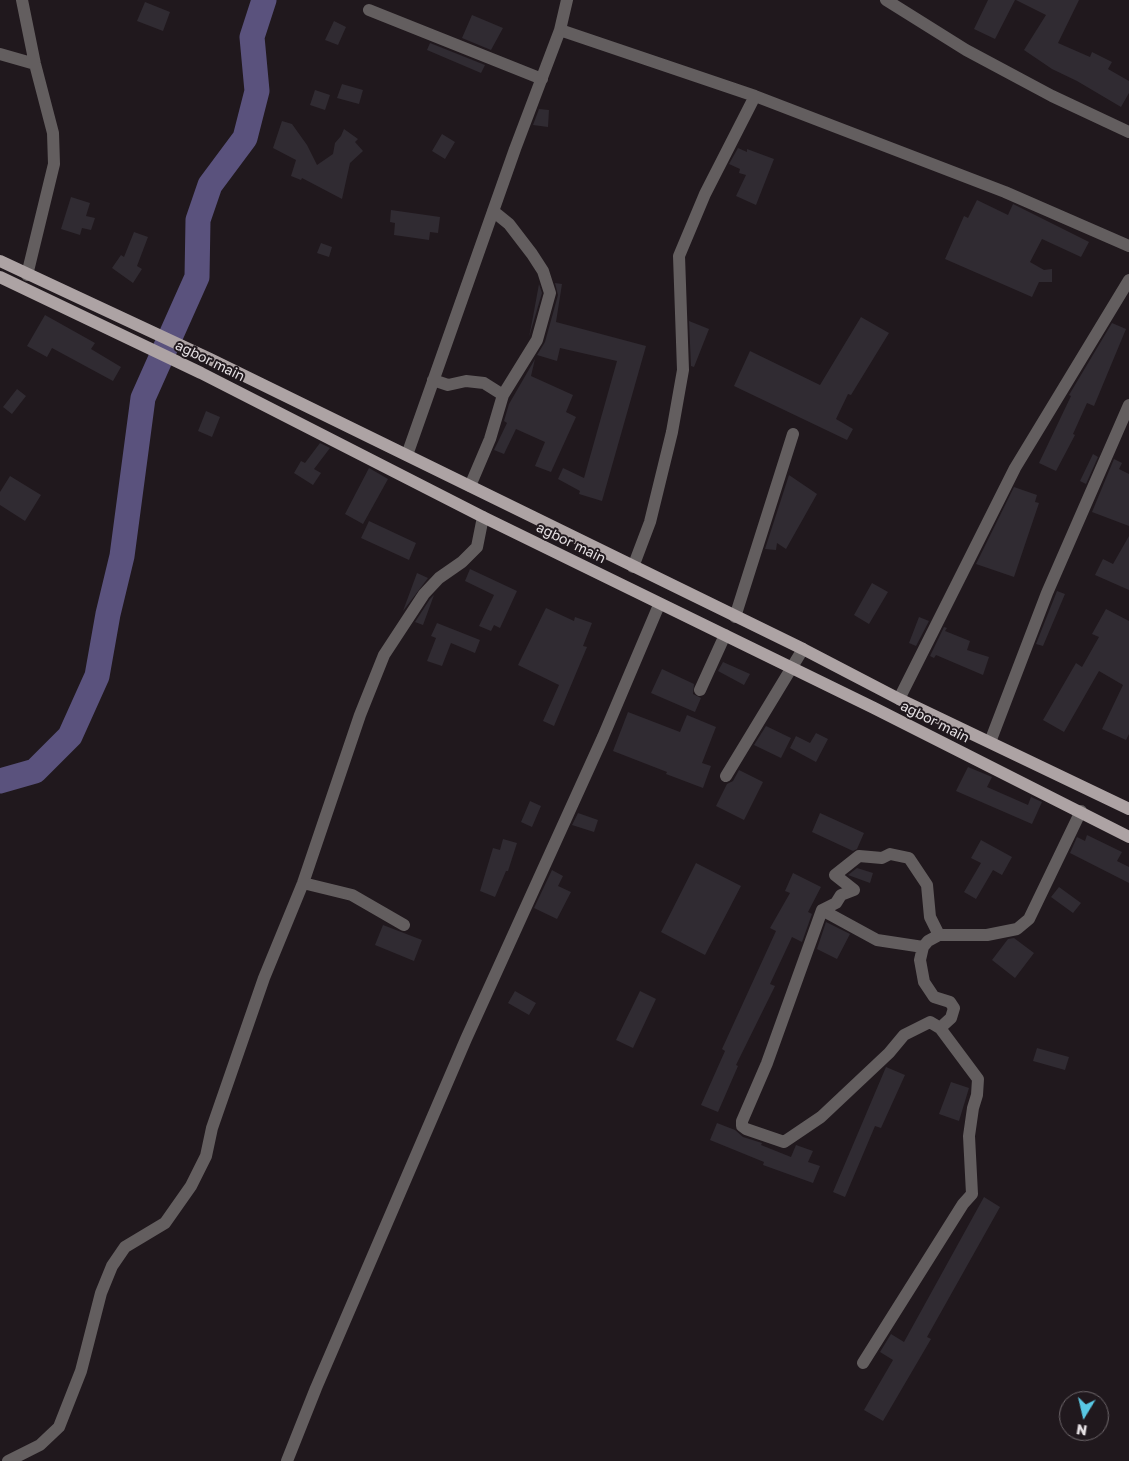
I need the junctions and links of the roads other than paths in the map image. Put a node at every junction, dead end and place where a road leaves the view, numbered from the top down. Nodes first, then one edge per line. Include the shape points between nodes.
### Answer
1 (22, 0) edge
2 (567, 0) edge
3 (886, 0) edge
4 (369, 10) dead end
5 (560, 30) junction
6 (0, 54) edge
7 (35, 64) junction
8 (542, 78) junction
9 (755, 96) junction
10 (1129, 132) edge
11 (493, 211) junction
12 (1129, 246) edge
13 (0, 261) edge
14 (27, 275) junction
15 (0, 277) edge
16 (1129, 280) edge
17 (433, 380) junction
18 (503, 395) junction
19 (1129, 405) edge
20 (793, 434) dead end
21 (407, 455) junction
22 (470, 486) junction
23 (484, 517) junction
24 (633, 567) junction
25 (659, 605) junction
26 (735, 617) junction
27 (725, 636) junction
28 (803, 648) junction
29 (792, 668) junction
30 (700, 690) dead end
31 (899, 699) junction
32 (990, 742) junction
33 (726, 776) dead end
34 (1129, 808) edge
35 (1081, 811) junction
36 (1129, 837) edge
37 (303, 883) junction
38 (822, 910) junction
39 (404, 925) dead end
40 (939, 935) junction
41 (923, 947) junction
42 (940, 1028) junction
43 (863, 1363) dead end
44 (8, 1461) edge
45 (287, 1461) edge

1 - 7 street
2 - 5 street
3 - 10 street via 966,50
4 - 8 street
5 - 8 street
5 - 9 street
6 - 7 street
7 - 14 street via 54,133 54,164
8 - 11 street
9 - 12 street via 1005,192
9 - 24 street via 705,194 680,256 683,370 650,522
11 - 17 street
11 - 18 street via 532,254 543,271 550,293 537,340
13 - 14 main road, agbor main
14 - 21 main road, agbor main via 156,332
15 - 23 main road, agbor main via 201,373
16 - 31 street via 1015,468
17 - 18 street via 448,385 466,380 484,383
17 - 21 street
18 - 22 street via 490,439
19 - 32 street via 1047,594
20 - 26 street
21 - 22 main road, agbor main
22 - 24 main road, agbor main
23 - 25 main road, agbor main
23 - 37 street via 476,547 424,594 384,655 360,715
24 - 26 main road, agbor main
25 - 27 main road, agbor main
25 - 45 street via 466,1039
26 - 28 main road, agbor main
27 - 29 main road, agbor main
27 - 30 street
28 - 29 street
28 - 31 main road, agbor main
29 - 33 street
29 - 35 main road, agbor main
31 - 32 main road, agbor main
32 - 34 main road, agbor main
35 - 36 main road, agbor main
35 - 40 street via 1029,919 1016,929 987,935
37 - 39 street via 352,895
37 - 44 street via 264,978 212,1128 206,1156 191,1186 165,1223 125,1247 112,1266 101,1293 81,1371 59,1427 40,1445
38 - 40 street via 836,903 841,895 854,890 835,876 859,856 882,858 898,854 909,858 927,885 930,917
38 - 41 street via 877,940
38 - 42 street via 742,1126 784,1142 821,1117 904,1035 930,1022
40 - 41 street
41 - 42 street via 920,960 924,982 934,997 950,1002 954,1008 951,1018
42 - 43 street via 978,1079 969,1136 972,1194 962,1204

